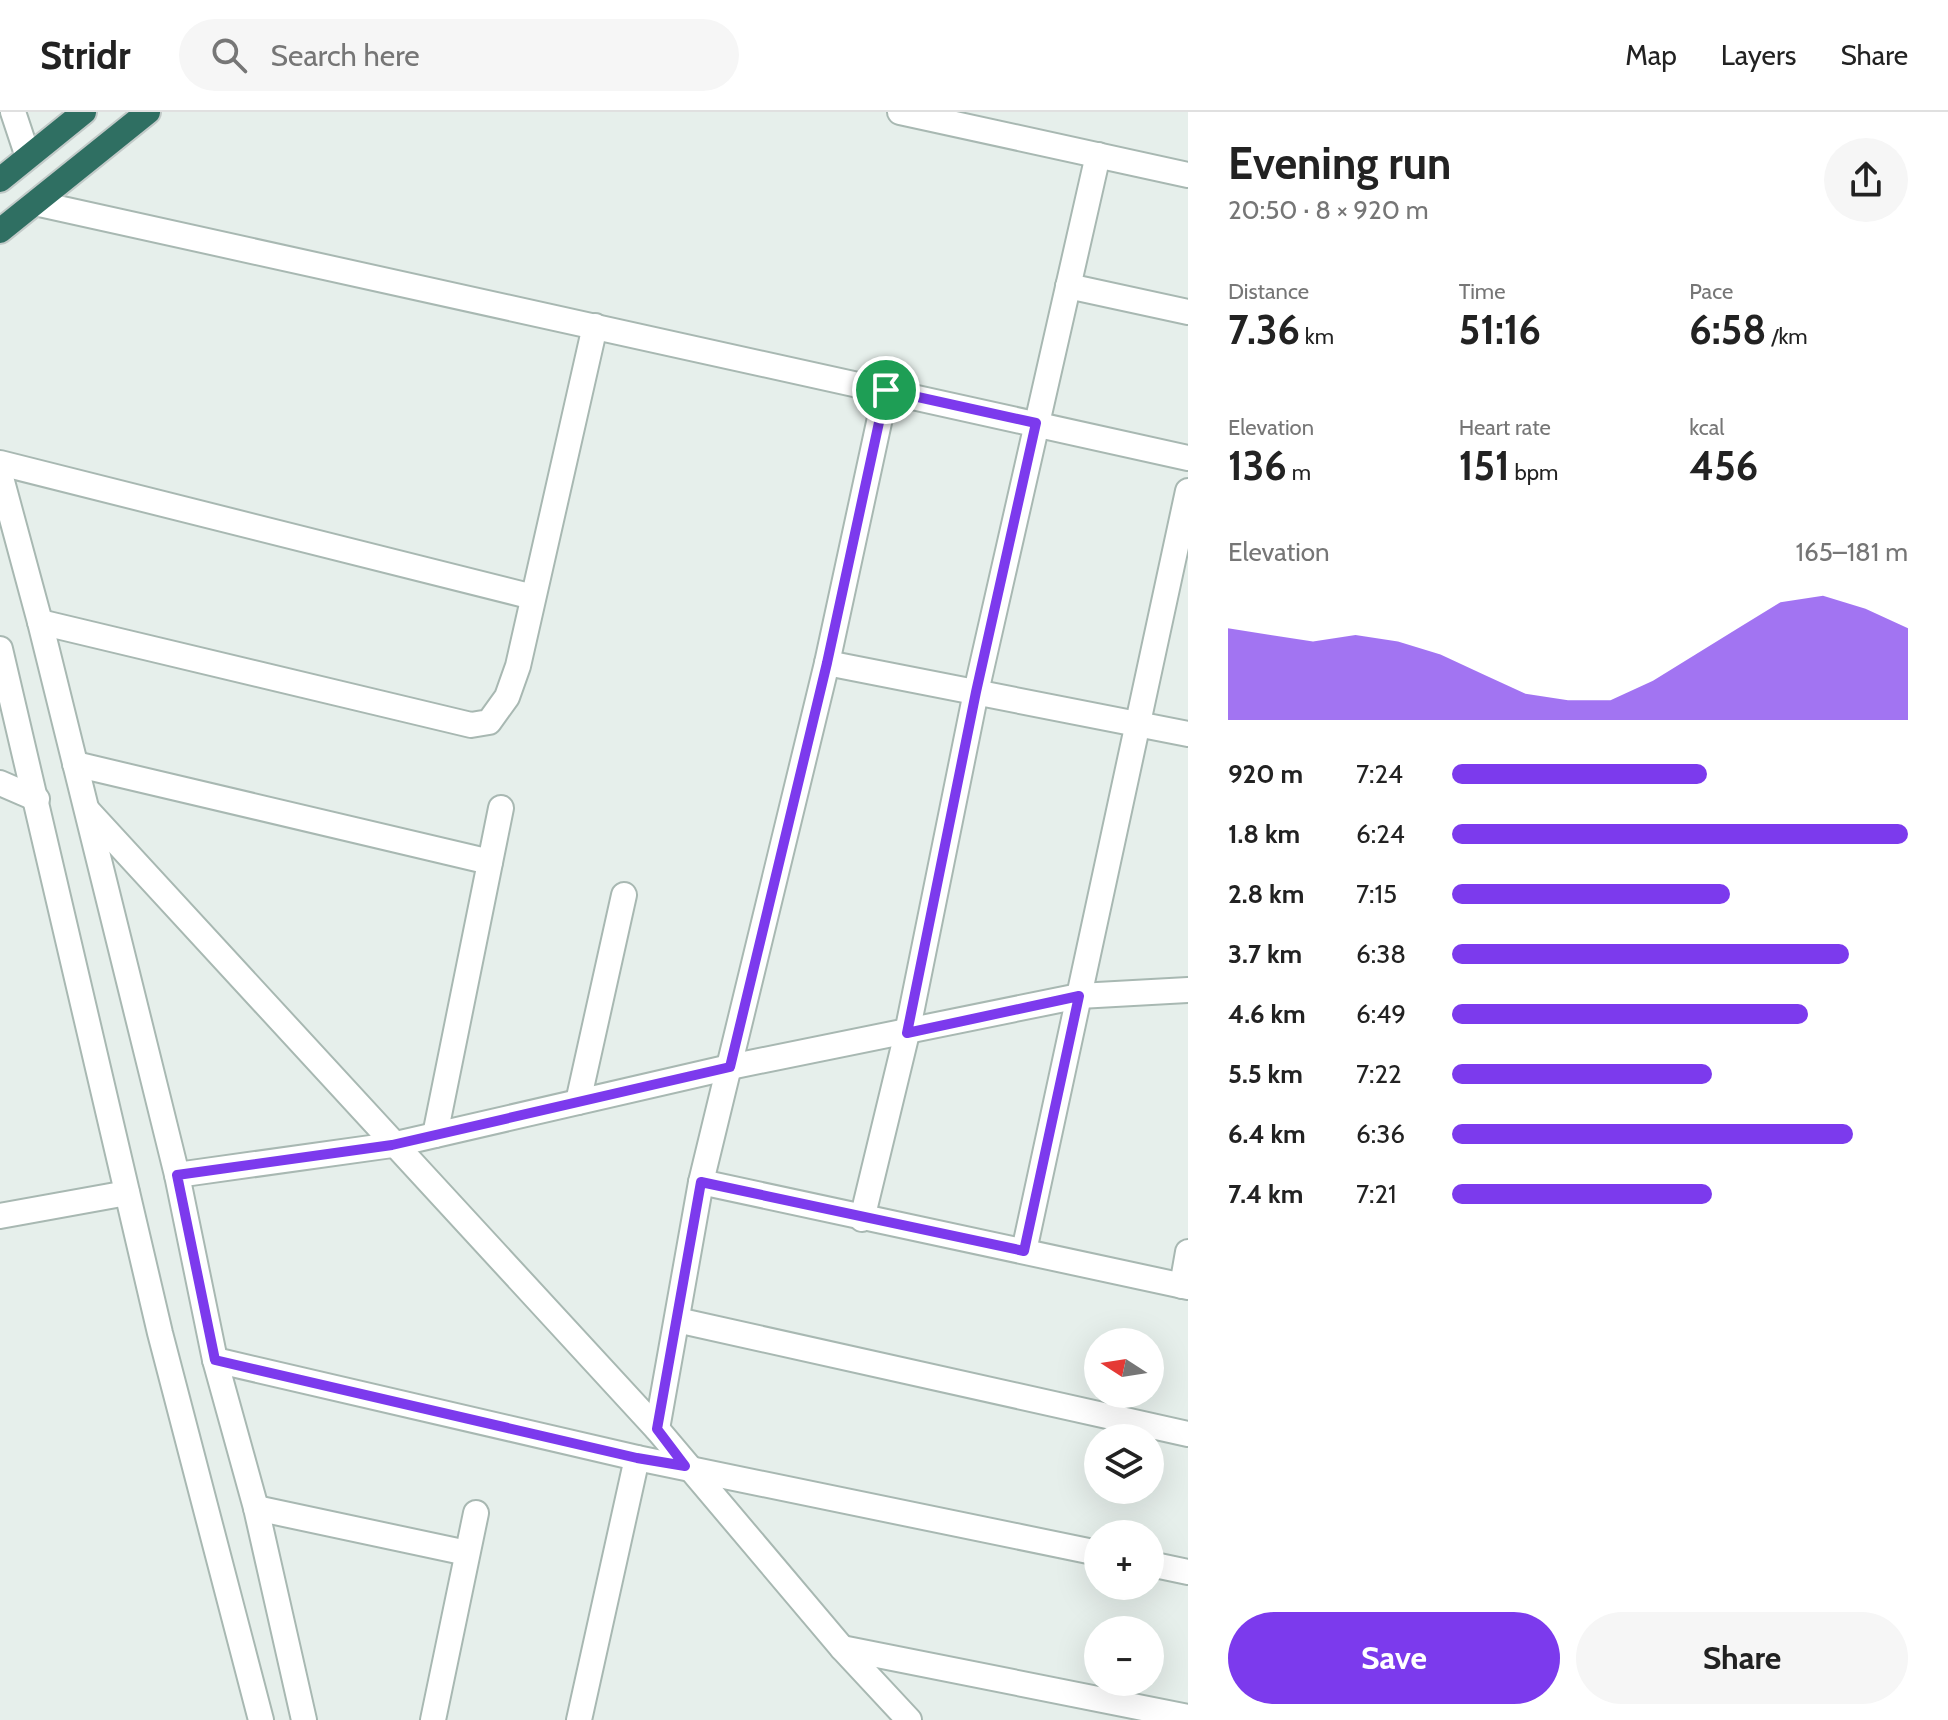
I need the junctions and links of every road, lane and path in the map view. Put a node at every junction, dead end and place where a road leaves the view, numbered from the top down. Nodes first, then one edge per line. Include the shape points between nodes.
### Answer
1 (13, 112) edge
2 (84, 112) edge
3 (148, 112) edge
4 (900, 112) edge
5 (1098, 155) junction
6 (28, 157) junction
7 (1188, 175) edge
8 (0, 180) edge
9 (35, 203) junction
10 (0, 231) edge
11 (1068, 286) junction
12 (1188, 312) edge
13 (595, 326) junction
14 (886, 390) junction
15 (1036, 423) junction
16 (1188, 458) edge
17 (0, 463) edge
18 (0, 474) edge
19 (1188, 491) edge
20 (533, 597) junction
21 (40, 622) junction
22 (0, 649) edge
23 (827, 663) junction
24 (976, 692) junction
25 (1137, 723) junction
26 (1188, 734) edge
27 (75, 764) junction
28 (0, 783) edge
29 (37, 799) junction
30 (501, 808) dead end
31 (86, 810) junction
32 (490, 862) junction
33 (624, 895) dead end
34 (1188, 990) edge
35 (1079, 996) junction
36 (907, 1033) junction
37 (730, 1067) junction
38 (578, 1102) junction
39 (435, 1135) junction
40 (392, 1145) junction
41 (177, 1175) junction
42 (701, 1182) junction
43 (127, 1193) junction
44 (0, 1216) edge
45 (862, 1219) junction
46 (1024, 1251) junction
47 (1188, 1252) edge
48 (1185, 1286) edge
49 (677, 1320) junction
50 (215, 1360) junction
51 (657, 1429) junction
52 (1188, 1434) edge
53 (637, 1458) junction
54 (685, 1466) junction
55 (256, 1508) junction
56 (476, 1513) dead end
57 (1084, 1550) edge
58 (467, 1553) junction
59 (1164, 1567) edge
60 (1188, 1572) edge
61 (842, 1648) junction
62 (1188, 1717) edge
63 (261, 1720) edge
64 (304, 1720) edge
65 (433, 1720) edge
66 (579, 1720) edge
67 (909, 1720) edge

1 - 6 street
2 - 6 highway
3 - 9 highway
4 - 5 street
5 - 7 street
5 - 11 street
6 - 8 highway
9 - 10 highway
9 - 13 street
11 - 12 street
11 - 15 street
13 - 14 street
13 - 20 street
14 - 15 street
14 - 23 street
15 - 16 street
15 - 24 street
17 - 20 street
18 - 21 street
19 - 25 street
20 - 21 street via 507,697 489,722 471,725
21 - 27 street
22 - 29 street
23 - 24 street
23 - 37 street
24 - 25 street
24 - 36 street
25 - 26 street
25 - 35 street
27 - 31 street
27 - 32 street
28 - 29 street
29 - 43 street
30 - 32 street
31 - 40 street
31 - 41 street
32 - 39 street
33 - 38 street
34 - 35 street
35 - 36 street
35 - 46 street
36 - 37 street
36 - 45 street
37 - 38 street
37 - 42 street
38 - 39 street
39 - 40 street
40 - 41 street
40 - 51 street
41 - 50 street
42 - 45 street
42 - 49 street
43 - 44 street
43 - 63 street
45 - 46 street
46 - 48 street
47 - 48 street
49 - 51 street
49 - 52 street
50 - 53 street
50 - 55 street
51 - 54 street
53 - 54 street
53 - 66 street
54 - 57 street
54 - 61 street
55 - 58 street
55 - 64 street
56 - 58 street
58 - 65 street
59 - 60 street
61 - 62 street
61 - 67 street

